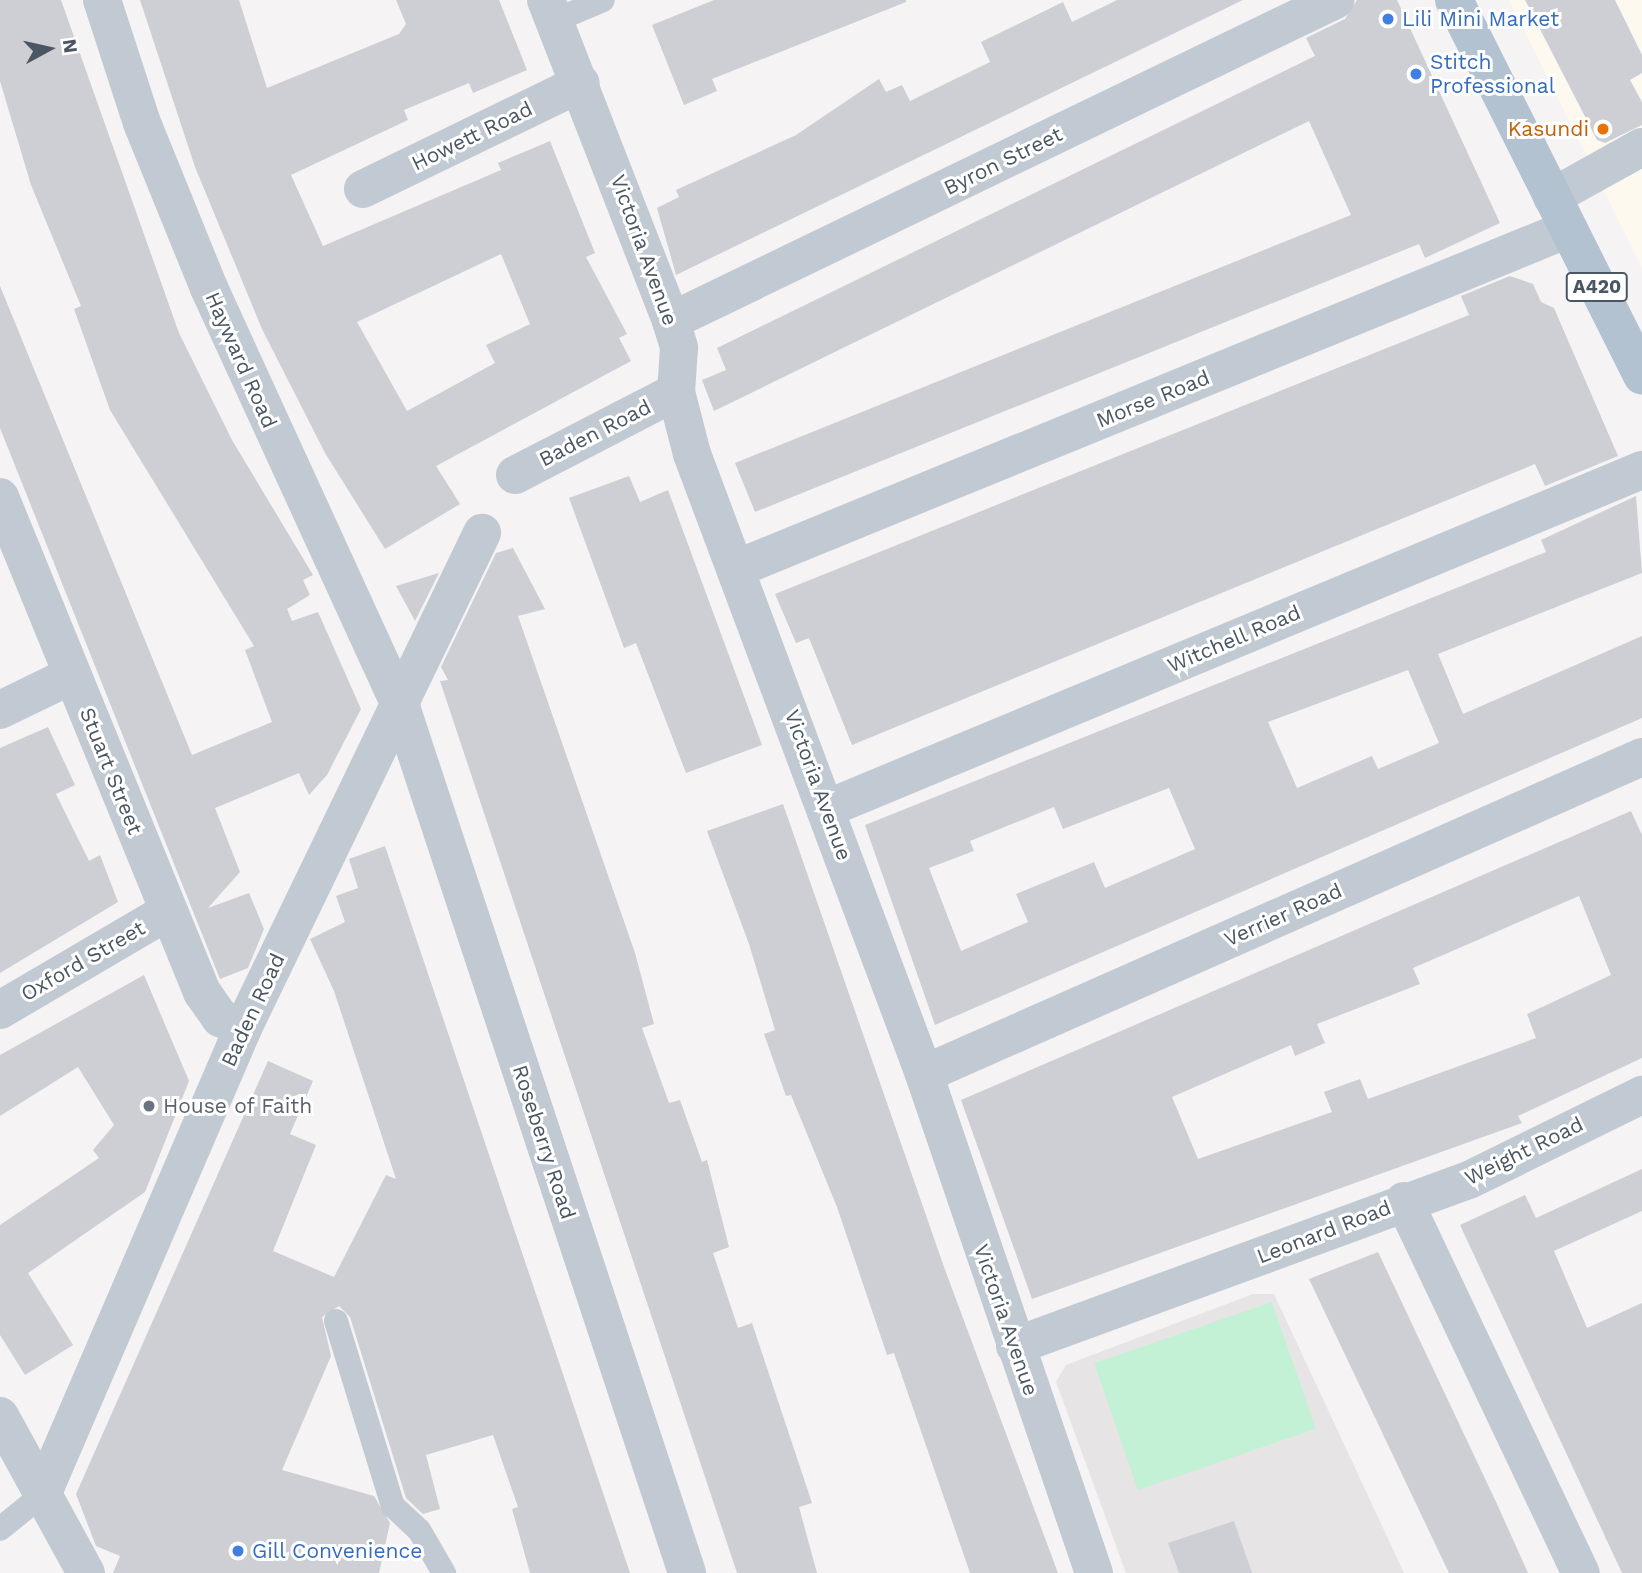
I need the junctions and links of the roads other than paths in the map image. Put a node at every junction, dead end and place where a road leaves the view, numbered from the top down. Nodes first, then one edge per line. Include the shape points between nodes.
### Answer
1 (102, 0) edge
2 (603, 0) edge
3 (1335, 0) edge
4 (1454, 0) edge
5 (550, 11) edge
6 (581, 83) junction
7 (1642, 147) edge
8 (363, 189) dead end
9 (1560, 213) junction
10 (671, 321) junction
11 (1642, 376) edge
12 (676, 391) junction
13 (1642, 470) edge
14 (515, 475) dead end
15 (0, 497) edge
16 (482, 533) dead end
17 (738, 569) junction
18 (72, 675) junction
19 (0, 710) edge
20 (402, 710) junction
21 (1642, 757) edge
22 (826, 809) junction
23 (167, 912) junction
24 (0, 1010) edge
25 (243, 1028) junction
26 (924, 1074) junction
27 (1642, 1095) edge
28 (1404, 1201) junction
29 (336, 1321) dead end
30 (1015, 1346) junction
31 (0, 1416) edge
32 (42, 1495) junction
33 (0, 1529) edge
34 (86, 1573) edge
35 (444, 1573) edge
36 (687, 1573) edge
37 (1094, 1573) edge
38 (1581, 1573) edge

1 - 20 street, Hayward Road via 142,123 209,288
2 - 5 lane
3 - 10 street, Byron Street
4 - 9 main road, A420
5 - 6 street, Victoria Avenue
6 - 8 street, Howett Road
6 - 10 street, Victoria Avenue
7 - 9 street, Morse Road
9 - 11 main road, A420
9 - 17 street, Morse Road
10 - 12 street, Victoria Avenue via 679,348
12 - 14 street, Baden Road
12 - 17 street, Victoria Avenue via 692,454
13 - 22 street, Witchell Road
15 - 18 street, Stuart Street
16 - 20 street, Baden Road
17 - 22 street, Victoria Avenue
18 - 19 street
18 - 23 street, Stuart Street
20 - 25 street, Baden Road
20 - 36 street, Roseberry Road
21 - 26 street, Verrier Road
22 - 26 street, Victoria Avenue
23 - 24 street, Oxford Street
23 - 25 street, Stuart Street via 202,992 220,1018
25 - 32 street, Baden Road
26 - 30 street, Victoria Avenue
27 - 28 street, Weight Road via 1501,1166
28 - 30 street, Leonard Road
28 - 38 street, Leonard Road
29 - 35 lane via 393,1506 419,1530
30 - 37 street, Victoria Avenue
31 - 32 street
32 - 33 lane
32 - 34 street

